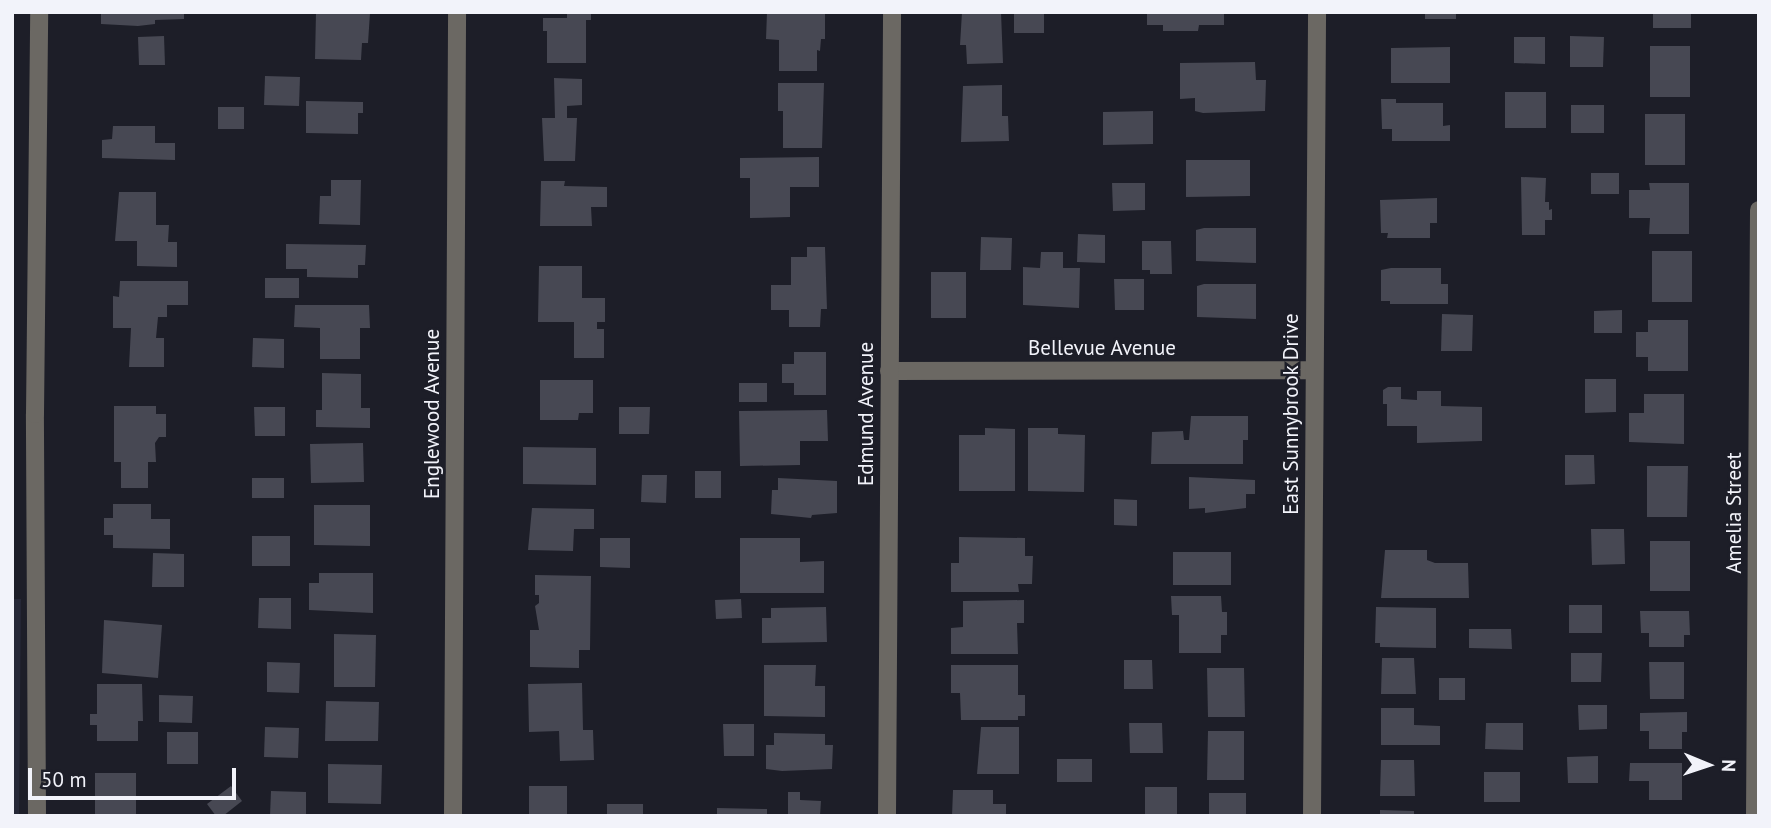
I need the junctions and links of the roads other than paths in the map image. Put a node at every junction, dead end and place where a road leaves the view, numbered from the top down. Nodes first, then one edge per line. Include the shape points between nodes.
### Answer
1 (39, 12) edge
2 (457, 12) edge
3 (892, 12) edge
4 (1317, 12) edge
5 (1759, 210) edge
6 (1758, 333) edge
7 (1314, 370) junction
8 (889, 371) junction
9 (37, 816) edge
10 (453, 816) edge
11 (887, 816) edge
12 (1312, 816) edge
13 (1755, 816) edge

1 - 9 street
2 - 10 street, Englewood Avenue
3 - 8 street, Edmund Avenue
4 - 7 street, East Sunnybrook Drive
5 - 6 street, Amelia Street
6 - 13 street, Amelia Street
7 - 8 street, Bellevue Avenue
7 - 12 street, East Sunnybrook Drive
8 - 11 street, Edmund Avenue

